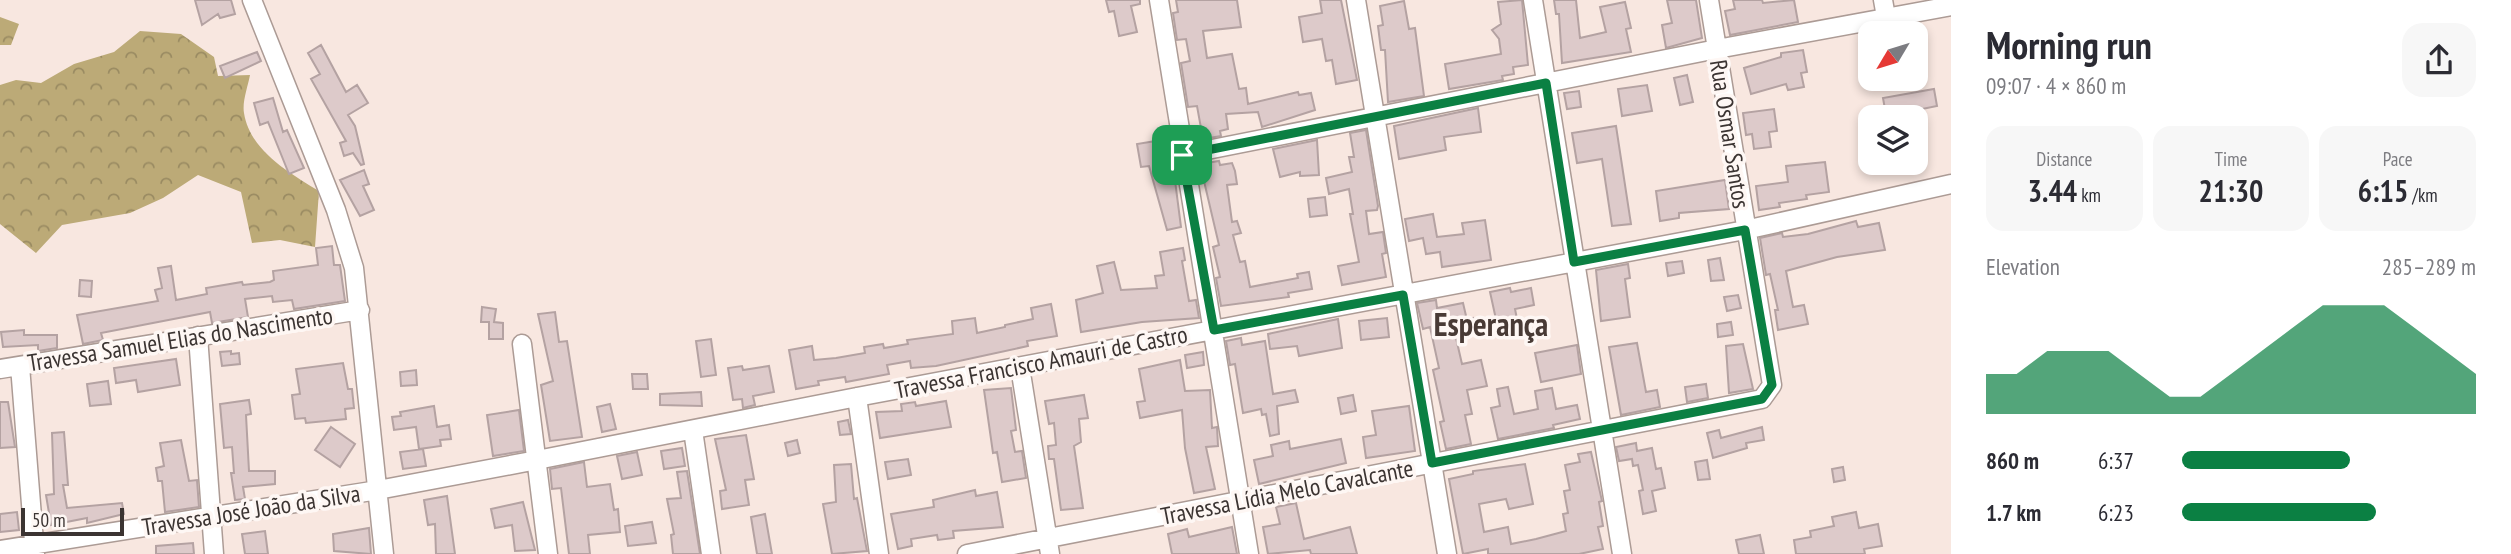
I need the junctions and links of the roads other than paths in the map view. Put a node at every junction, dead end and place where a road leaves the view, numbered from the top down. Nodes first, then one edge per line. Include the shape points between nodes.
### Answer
1 (252, 0) edge
2 (1159, 0) edge
3 (1356, 0) edge
4 (1533, 0) edge
5 (1709, 0) edge
6 (1951, 6) edge
7 (1884, 9) edge
8 (1717, 48) junction
9 (1546, 83) junction
10 (1377, 118) junction
11 (1182, 155) junction
12 (1951, 184) edge
13 (1745, 230) junction
14 (1574, 262) junction
15 (1403, 295) junction
16 (360, 310) junction
17 (1214, 330) junction
18 (198, 336) junction
19 (522, 344) dead end
20 (20, 366) junction
21 (1020, 368) junction
22 (0, 369) edge
23 (1769, 393) joint
24 (857, 397) junction
25 (694, 430) junction
26 (1602, 430) junction
27 (537, 460) junction
28 (1432, 463) junction
29 (378, 490) junction
30 (1241, 501) junction
31 (212, 517) junction
32 (1049, 546) edge
33 (34, 549) edge
34 (0, 550) edge
35 (214, 554) edge
36 (384, 554) edge
37 (548, 554) edge
38 (711, 554) edge
39 (879, 554) edge
40 (967, 554) edge
41 (1249, 554) edge
42 (1447, 554) edge
43 (1622, 554) edge

1 - 16 street via 336,210 354,268
2 - 11 street
3 - 10 street
4 - 9 street
5 - 8 street, Rua Osmar Santos
6 - 7 street
7 - 8 street
8 - 9 street
8 - 13 street, Rua Osmar Santos
9 - 10 street
9 - 14 street
10 - 11 street
10 - 15 street
11 - 17 street
12 - 13 street, Travessa Francisco Amauri de Castro
13 - 14 street, Travessa Francisco Amauri de Castro
13 - 23 street, Rua Osmar Santos via 1772,385
14 - 15 street, Travessa Francisco Amauri de Castro
14 - 26 street
15 - 17 street, Travessa Francisco Amauri de Castro
15 - 28 street
16 - 18 street, Travessa Samuel Elias do Nascimento
16 - 29 street
17 - 21 street, Travessa Francisco Amauri de Castro
17 - 30 street
18 - 20 street, Travessa Samuel Elias do Nascimento
18 - 31 street
19 - 27 street
20 - 22 street, Travessa Samuel Elias do Nascimento
20 - 33 street
21 - 24 street, Travessa Francisco Amauri de Castro
21 - 32 street
23 - 26 street, Travessa Lídia Melo Cavalcante via 1762,399
24 - 25 street, Travessa Francisco Amauri de Castro
24 - 39 street
25 - 27 street, Travessa Francisco Amauri de Castro
25 - 38 street
26 - 28 street, Travessa Lídia Melo Cavalcante
26 - 43 street
27 - 29 street, Travessa Francisco Amauri de Castro
27 - 37 street
28 - 30 street, Travessa Lídia Melo Cavalcante
28 - 42 street
29 - 31 street, Travessa José João da Silva
29 - 36 street
30 - 32 street, Travessa Lídia Melo Cavalcante
30 - 41 street
31 - 33 street, Travessa José João da Silva
31 - 35 street
32 - 40 street, Travessa Lídia Melo Cavalcante
33 - 34 street, Travessa José João da Silva

